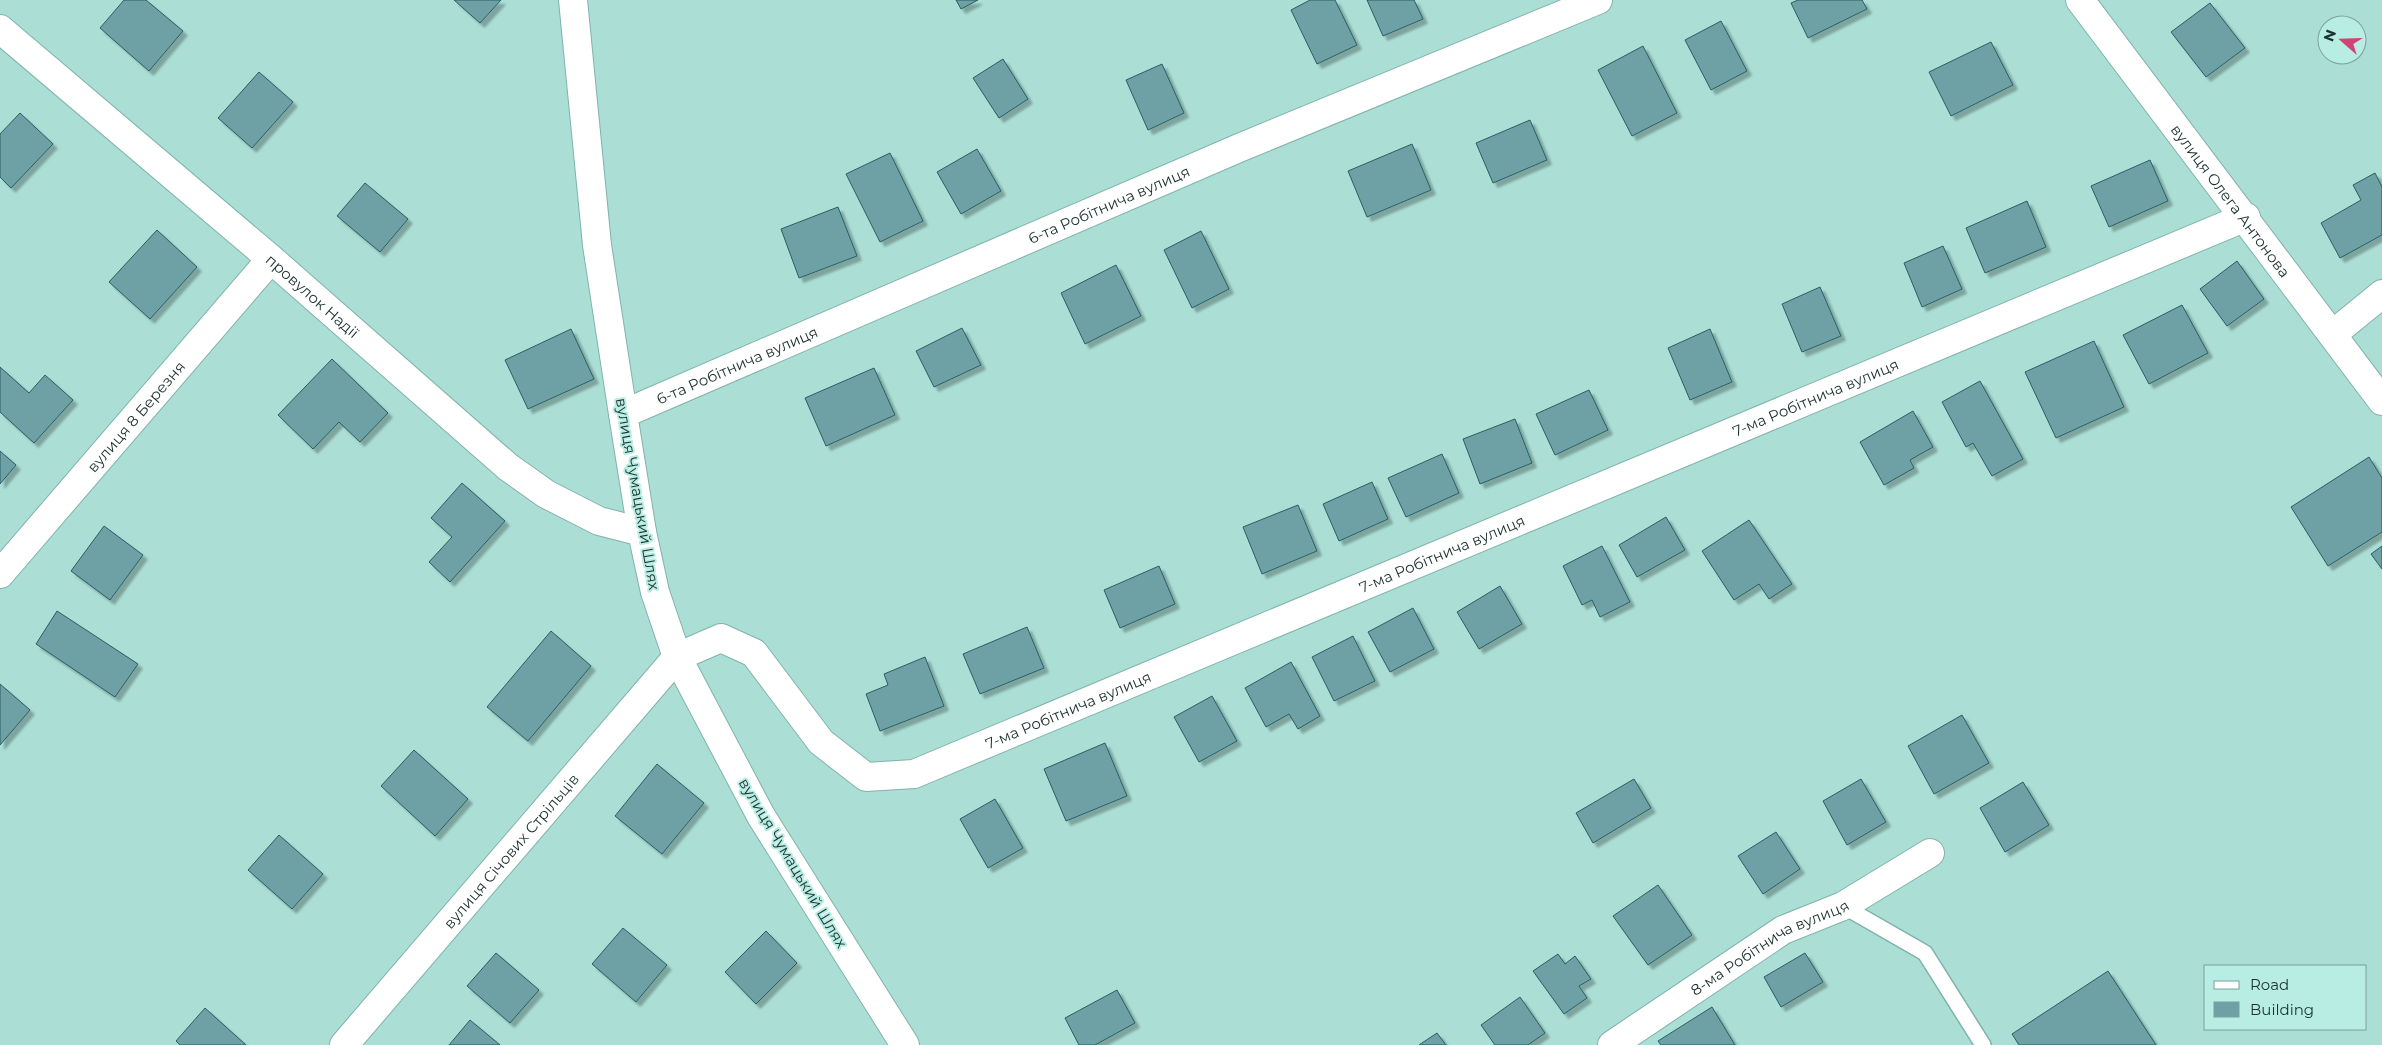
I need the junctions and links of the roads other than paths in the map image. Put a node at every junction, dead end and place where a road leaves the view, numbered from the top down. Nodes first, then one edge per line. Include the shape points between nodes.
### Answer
1 (573, 0) edge
2 (1598, 0) edge
3 (2080, 0) edge
4 (0, 29) edge
5 (2246, 217) junction
6 (272, 259) junction
7 (2382, 294) edge
8 (2333, 334) junction
9 (2382, 401) edge
10 (623, 414) junction
11 (642, 532) junction
12 (0, 574) edge
13 (677, 657) junction
14 (1930, 853) dead end
15 (1843, 906) junction
16 (344, 1045) edge
17 (905, 1045) edge
18 (1612, 1045) edge
19 (1983, 1045) edge

1 - 10 street, вулиця Чумацький Шлях via 597,245
2 - 10 street, 6-та Робітнича вулиця via 1239,148
3 - 5 street, вулиця Олега Антонова
4 - 6 street, провулок Надії
5 - 8 street, вулиця Олега Антонова
5 - 13 street, 7-ма Робітнича вулиця via 914,774 866,777 821,742 754,654 721,638
6 - 11 street, провулок Надії via 508,467 546,494 599,521
6 - 12 street, вулиця 8 Березня
7 - 8 street
8 - 9 street, вулиця Олега Антонова
10 - 11 street, вулиця Чумацький Шлях
11 - 13 street, вулиця Чумацький Шлях via 655,592
13 - 16 street, вулиця Січових Стрільців
13 - 17 street, вулиця Чумацький Шлях via 761,816
14 - 15 street, 8-ма Робітнича вулиця
15 - 18 street, 8-ма Робітнича вулиця via 1783,930
15 - 19 lane via 1924,953

